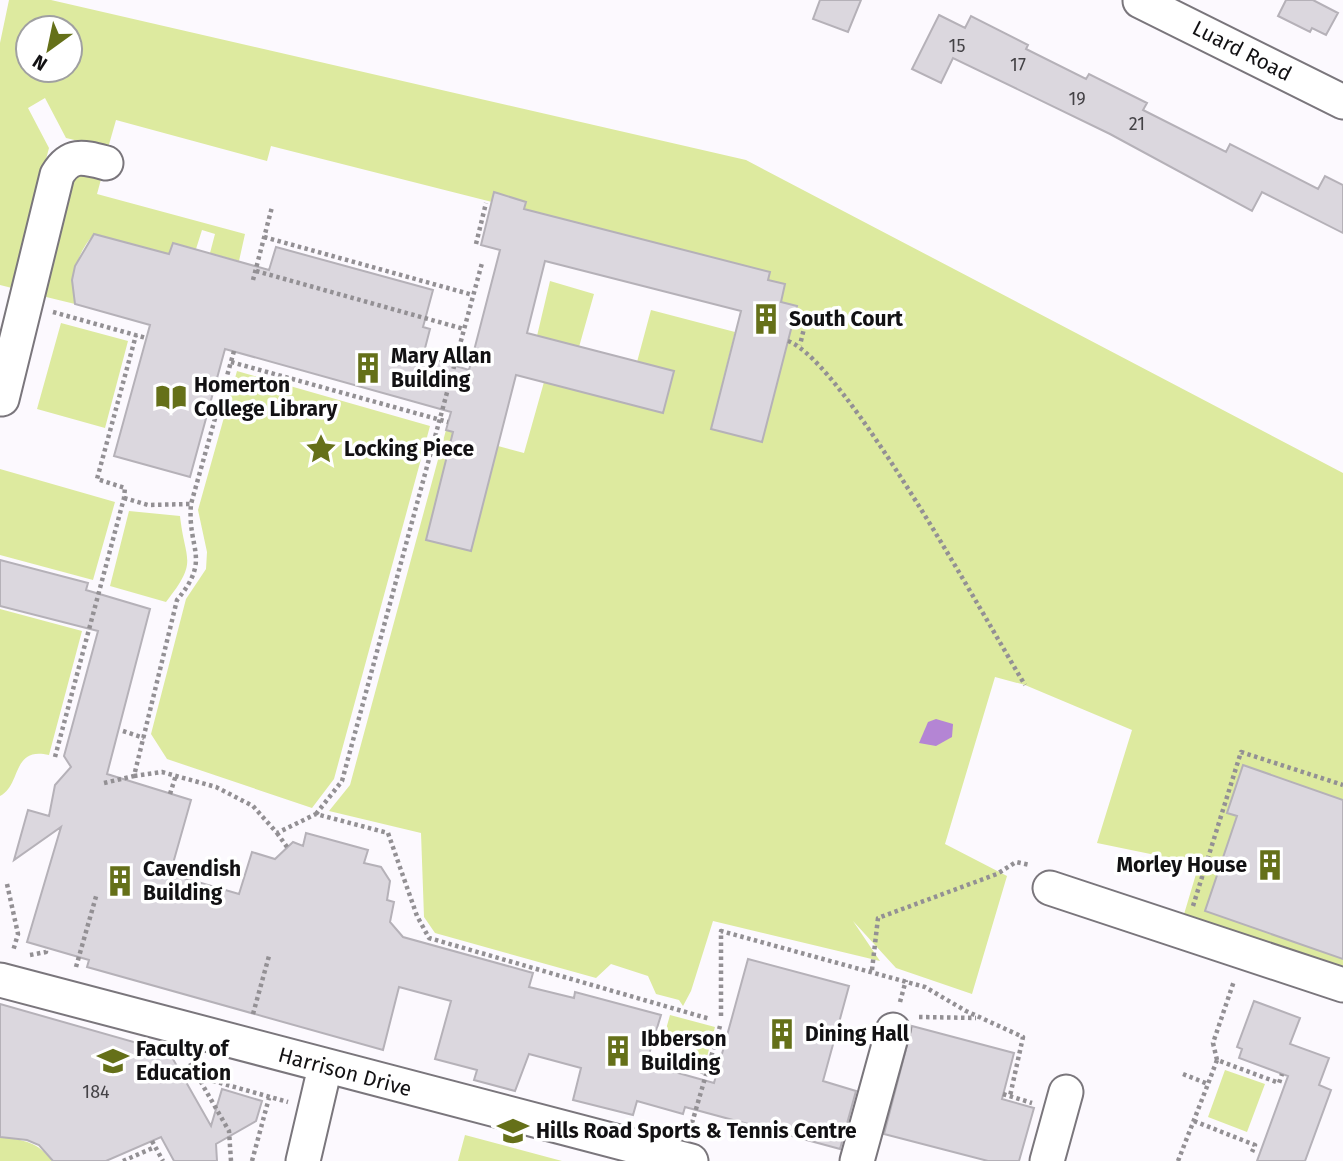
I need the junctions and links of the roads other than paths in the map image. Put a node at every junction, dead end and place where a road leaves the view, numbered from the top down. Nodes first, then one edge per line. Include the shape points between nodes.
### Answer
1 (1140, 1) edge
2 (1343, 102) edge
3 (106, 163) dead end
4 (4, 381) edge
5 (1050, 888) dead end
6 (0, 980) edge
7 (1343, 985) edge
8 (893, 1030) road end
9 (325, 1067) junction
10 (1066, 1092) dead end
11 (690, 1150) edge
12 (303, 1161) edge
13 (857, 1161) edge
14 (1047, 1161) edge

1 - 2 street, Luard Road
3 - 4 street via 81,156 64,162 57,175
5 - 7 street
6 - 9 street, Harrison Drive
8 - 13 street
9 - 11 street, Harrison Drive
9 - 12 street
10 - 14 street

